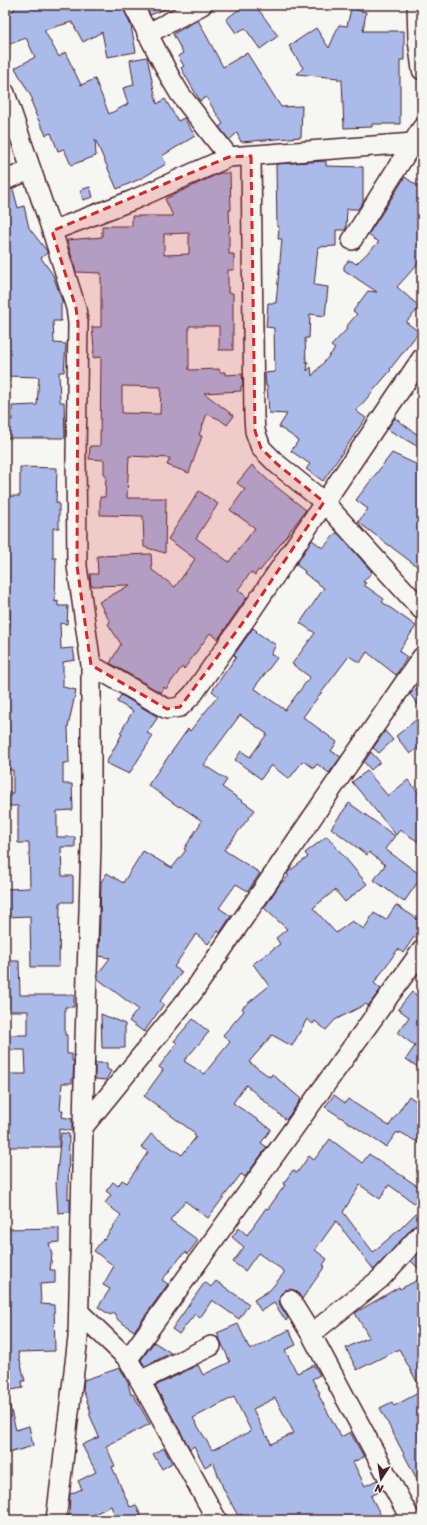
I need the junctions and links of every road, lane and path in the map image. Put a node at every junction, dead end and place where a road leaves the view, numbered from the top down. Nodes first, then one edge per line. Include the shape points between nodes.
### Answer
1 (133, 5) edge
2 (202, 5) edge
3 (417, 5) edge
4 (147, 34) junction
5 (422, 70) edge
6 (5, 93) edge
7 (419, 140) edge
8 (251, 156) junction
9 (229, 157) junction
10 (31, 170) junction
11 (5, 180) edge
12 (52, 231) junction
13 (352, 240) dead end
14 (422, 358) edge
15 (324, 502) junction
16 (422, 610) edge
17 (422, 657) edge
18 (91, 665) junction
19 (422, 950) edge
20 (84, 1126) junction
21 (422, 1233) edge
22 (290, 1300) dead end
23 (79, 1312) junction
24 (311, 1334) junction
25 (211, 1346) dead end
26 (128, 1359) junction
27 (140, 1381) junction
28 (56, 1520) edge
29 (217, 1520) edge
30 (411, 1520) edge

1 - 4 street
2 - 4 street
3 - 5 street
4 - 9 street via 180,94
6 - 10 street
7 - 8 street
7 - 13 street
8 - 9 street
8 - 15 street via 255,431 262,448 277,464
9 - 12 street via 133,200
10 - 11 street
10 - 12 street
12 - 18 street via 76,308 78,323 77,566
14 - 15 street
15 - 16 street
15 - 18 street via 193,694 180,707 167,709
17 - 20 street via 193,992
18 - 20 street via 91,846
19 - 26 street
20 - 23 street
21 - 24 street via 380,1279
22 - 24 street
23 - 26 street
23 - 28 street
24 - 30 street
25 - 27 street
26 - 27 street
27 - 29 street

